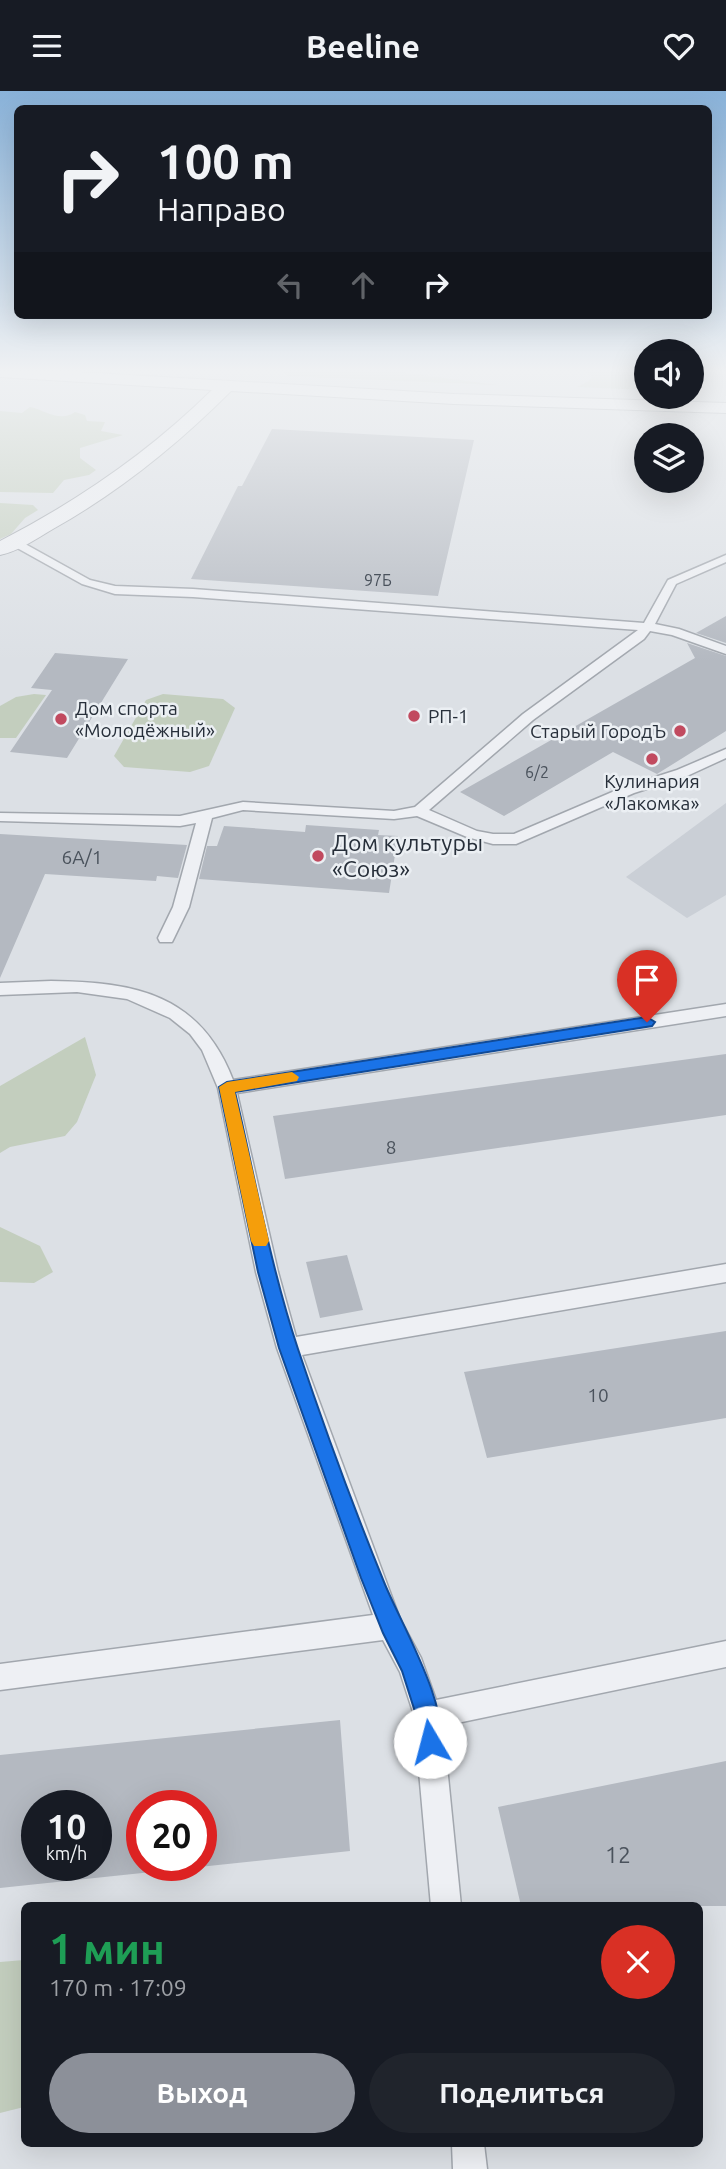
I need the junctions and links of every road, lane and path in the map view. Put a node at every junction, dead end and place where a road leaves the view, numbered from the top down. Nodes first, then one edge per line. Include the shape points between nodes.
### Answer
1 (131, 469) edge
2 (7, 545) edge
3 (726, 558) edge
4 (649, 627) junction
5 (726, 650) edge
6 (726, 753) edge
7 (419, 811) junction
8 (0, 817) edge
9 (205, 817) junction
10 (166, 938) dead end
11 (0, 989) edge
12 (726, 1010) edge
13 (227, 1087) junction
14 (726, 1273) edge
15 (288, 1348) junction
16 (390, 1626) junction
17 (726, 1654) edge
18 (0, 1677) edge
19 (428, 1715) junction
20 (446, 1902) edge
21 (468, 2147) edge
22 (470, 2169) edge

1 - 2 street via 79,506
2 - 4 lane via 86,582 115,590
3 - 4 lane via 672,582
4 - 5 lane
4 - 7 lane via 528,717
6 - 7 lane via 516,839 472,834
7 - 9 lane via 394,815 228,806
8 - 9 lane via 180,821
9 - 10 lane via 181,907
11 - 13 lane via 114,991 158,1004 197,1031 216,1058
12 - 13 lane
13 - 15 lane
14 - 15 lane
15 - 16 lane
16 - 18 lane
16 - 19 lane via 412,1667
17 - 19 lane
19 - 20 lane
21 - 22 lane

